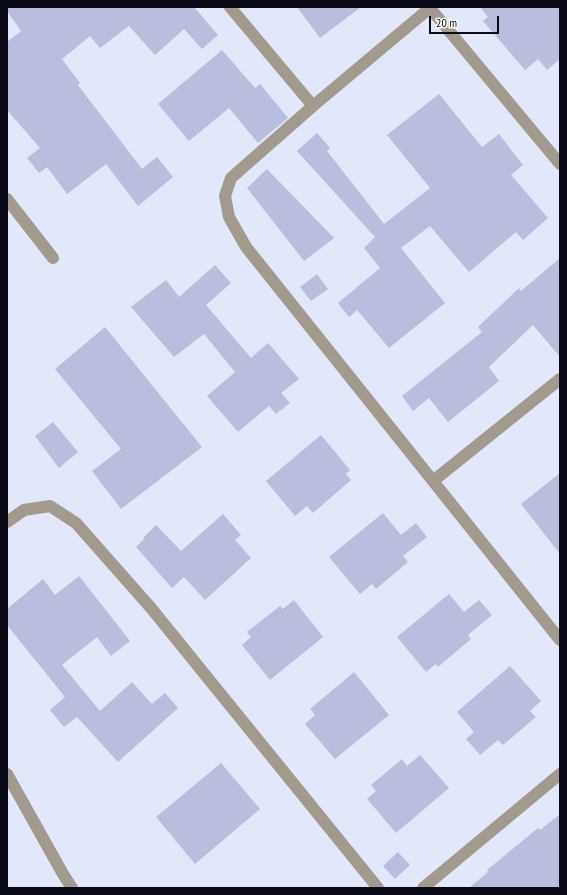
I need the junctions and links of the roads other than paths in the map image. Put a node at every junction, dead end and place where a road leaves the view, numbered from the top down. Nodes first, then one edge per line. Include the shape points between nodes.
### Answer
1 (230, 7) edge
2 (430, 8) edge
3 (313, 106) junction
4 (560, 164) edge
5 (7, 199) edge
6 (53, 258) dead end
7 (560, 379) edge
8 (433, 481) junction
9 (7, 522) edge
10 (560, 640) edge
11 (7, 774) edge
12 (560, 774) edge
13 (72, 888) edge
14 (378, 888) edge
15 (423, 888) edge

1 - 3 street
2 - 3 street
2 - 4 street
3 - 8 street via 231,178 225,196 229,217 246,247
5 - 6 street
7 - 8 street
8 - 10 street
9 - 14 street via 24,510 50,506 76,523 151,608
11 - 13 street
12 - 15 street

